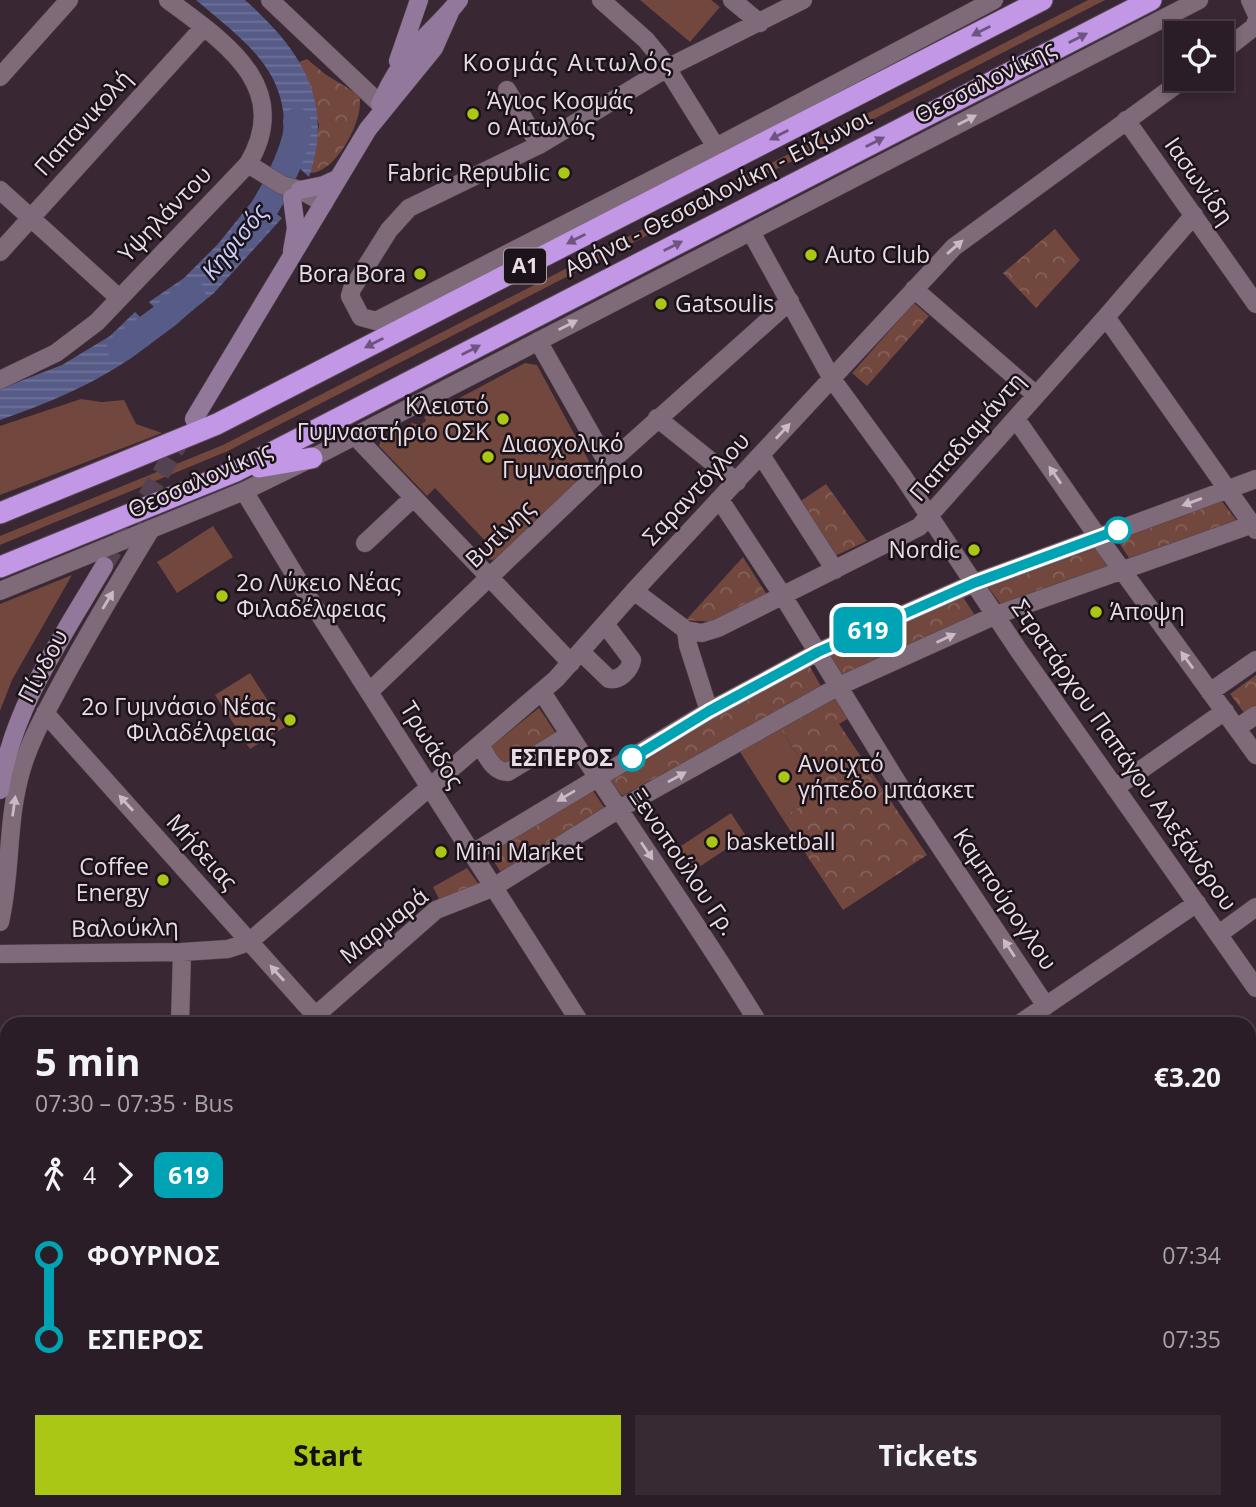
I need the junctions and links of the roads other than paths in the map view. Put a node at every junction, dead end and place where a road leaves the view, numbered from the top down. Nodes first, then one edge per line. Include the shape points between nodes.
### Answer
1 (69, 0) edge
2 (167, 0) edge
3 (270, 0) edge
4 (419, 0) edge
5 (601, 0) edge
6 (732, 0) edge
7 (803, 0) edge
8 (994, 0) edge
9 (1042, 0) edge
10 (1151, 0) edge
11 (1199, 0) edge
12 (1250, 0) edge
13 (974, 5) edge
14 (455, 6) edge
15 (1256, 13) edge
16 (1256, 22) edge
17 (760, 23) junction
18 (203, 27) junction
19 (1234, 43) edge
20 (667, 68) junction
21 (0, 77) edge
22 (392, 77) junction
23 (507, 90) dead end
24 (1167, 91) edge
25 (380, 104) junction
26 (1126, 120) junction
27 (368, 129) junction
28 (539, 145) junction
29 (716, 148) junction
30 (247, 164) junction
31 (337, 179) junction
32 (0, 190) edge
33 (292, 191) junction
34 (320, 208) junction
35 (1194, 215) junction
36 (31, 218) junction
37 (751, 232) junction
38 (0, 252) edge
39 (290, 261) junction
40 (914, 289) junction
41 (119, 298) junction
42 (790, 301) junction
43 (1256, 304) edge
44 (1106, 317) junction
45 (538, 341) junction
46 (832, 379) junction
47 (0, 380) edge
48 (1036, 395) junction
49 (657, 418) junction
50 (194, 419) tunnel mouth
51 (1016, 419) junction
52 (355, 436) junction
53 (761, 455) junction
54 (312, 458) junction
55 (608, 464) junction
56 (236, 471) junction
57 (1256, 479) edge
58 (737, 481) junction
59 (1228, 489) junction
60 (244, 491) junction
61 (413, 498) junction
62 (720, 500) junction
63 (0, 513) edge
64 (929, 518) junction
65 (1255, 526) edge
66 (151, 529) junction
67 (1098, 537) junction
68 (365, 543) dead end
69 (104, 566) tunnel mouth
70 (0, 567) edge
71 (1122, 569) junction
72 (835, 570) junction
73 (489, 578) junction
74 (974, 583) junction
75 (0, 591) edge
76 (634, 591) junction
77 (783, 596) junction
78 (996, 615) junction
79 (605, 624) junction
80 (686, 630) junction
81 (818, 652) junction
82 (576, 657) junction
83 (1256, 660) edge
84 (839, 686) junction
85 (369, 692) junction
86 (542, 692) junction
87 (1210, 692) junction
88 (709, 711) junction
89 (1225, 711) junction
90 (46, 713) junction
91 (1256, 715) edge
92 (1237, 728) junction
93 (569, 735) junction
94 (480, 745) junction
95 (1256, 755) edge
96 (597, 778) junction
97 (429, 788) junction
98 (1115, 788) junction
99 (0, 790) edge
100 (619, 809) junction
101 (471, 854) junction
102 (492, 888) junction
103 (1197, 903) junction
104 (1256, 907) edge
105 (0, 922) edge
106 (1219, 934) junction
107 (249, 942) junction
108 (182, 952) junction
109 (0, 954) edge
110 (1256, 988) edge
111 (1046, 1006) junction
112 (180, 1017) edge
113 (316, 1017) edge
114 (322, 1017) edge
115 (576, 1017) edge
116 (755, 1017) edge
117 (1029, 1017) edge

1 - 21 street
2 - 18 street, Υψηλάντου
3 - 25 street
4 - 22 main road
5 - 20 street via 646,40
6 - 17 street
7 - 17 street
8 - 13 street
9 -> 63 highway, Αθήνα - Θεσσαλονίκη - Εύζωνοι / Α1 via 217,424
56 -> 10 highway, Αθήνα - Θεσσαλονίκη - Εύζωνοι / Α1
37 -> 11 street, Θεσσαλονίκης
12 - 15 street
13 - 29 street
14 - 22 main road
14 - 27 main road via 434,48
16 - 19 street
17 - 20 street
18 - 30 street, Υψηλάντου via 244,64 257,85 261,135
18 - 36 street, Παπανικολή
20 - 28 street
20 - 29 street
22 - 25 main road
23 - 28 street
24 - 26 street, Σαραντόγλου
25 - 27 main road
26 - 35 street, Ιασωνίδη
40 -> 26 street, Σαραντόγλου via 965,239
27 - 31 main road
28 - 29 street via 409,208 389,230 352,289 350,296 361,317 376,321
30 - 33 street
30 - 41 street, Υψηλάντου
31 - 33 main road
31 - 34 main road
32 - 36 street
33 - 34 street
33 - 39 main road via 296,228
34 - 39 main road
35 - 43 street, Ιασωνίδη
35 - 44 street, Παπαδιαμάντη
36 - 38 street, Παπανικολή
36 - 41 street
37 - 42 street, Στρατάρχου Παπάγου Αλεξάνδρου
45 -> 37 street, Θεσσαλονίκης
39 - 50 main road
40 - 46 street, Σαραντόγλου
40 - 48 street
41 - 47 street, Υψηλάντου via 76,339
42 - 46 street, Στρατάρχου Παπάγου Αλεξάνδρου
42 - 49 street, Βυτίνης
44 - 48 street, Παπαδιαμάντη
44 - 59 street
45 - 52 street, Θεσσαλονίκης
45 - 55 street
53 -> 46 street, Σαραντόγλου
46 - 64 street, Στρατάρχου Παπάγου Αλεξάνδρου
48 - 51 street, Παπαδιαμάντη
49 - 55 street, Βυτίνης
49 - 58 street
51 - 64 street, Παπαδιαμάντη
67 -> 51 street
52 - 54 street, Θεσσαλονίκης
52 - 61 street
53 - 58 street, Σαραντόγλου
53 - 72 street
54 - 56 highway
54 - 60 street, Θεσσαλονίκης
55 - 73 street, Βυτίνης
56 - 70 highway, Αθήνα - Θεσσαλονίκη - Εύζωνοι / Α1
57 - 59 street
58 - 62 street, Σαραντόγλου
59 - 65 street
59 -> 67 street
60 - 66 street, Θεσσαλονίκης
60 - 85 street, Τρωάδος
61 - 68 street
61 - 73 street
62 - 76 street, Σαραντόγλου
62 - 77 street, Καμπούρογλου
64 - 72 street, Παπαδιαμάντη
64 - 74 street, Στρατάρχου Παπάγου Αλεξάνδρου
65 - 71 street, Μαρμαρά
66 - 75 street, Θεσσαλονίκης
90 -> 66 street, Πίνδου via 94,621
67 - 71 street
67 - 74 street
69 - 99 main road, Πίνδου via 32,690 6,759
71 - 78 street, Μαρμαρά
87 -> 71 street
72 - 77 street, Παπαδιαμάντη
73 - 82 street
73 - 85 street, Βυτίνης
74 - 78 street, Στρατάρχου Παπάγου Αλεξάνδρου
74 - 81 street
76 - 79 street, Σαραντόγλου
76 - 80 street
77 - 80 street, Παπαδιαμάντη via 702,634
77 - 81 street, Καμπούρογλου
84 -> 78 street, Μαρμαρά
78 - 98 street, Στρατάρχου Παπάγου Αλεξάνδρου
79 - 82 street, Σαραντόγλου
79 - 82 street via 632,660 625,673 609,679
80 - 88 street
81 - 84 street, Καμπούρογλου
81 - 88 street
82 - 86 street, Σαραντόγλου
83 - 87 street
100 -> 84 street, Μαρμαρά
111 -> 84 street, Καμπούρογλου
85 - 97 street, Τρωάδος
86 - 93 street, Ξενoπούλου Γρ.
86 - 94 street, Σαραντόγλου
87 - 89 street
88 - 96 street
89 - 92 street
89 - 98 street
105 -> 90 street, Πίνδου via 19,779
107 -> 90 street, Μήδειας
91 - 92 street
92 - 95 street
93 - 94 street via 508,772 495,768
93 - 96 street, Ξενoπούλου Γρ.
94 - 97 street, Σαραντόγλου
96 - 100 street, Ξενoπούλου Γρ.
96 -> 101 street
97 - 101 street, Τρωάδος
97 - 107 street, Σαραντόγλου
98 - 103 street, Στρατάρχου Παπάγου Αλεξάνδρου
100 - 102 street, Μαρμαρά
100 -> 116 street, Ξενoπούλου Γρ.
101 - 102 street, Τρωάδος
102 - 114 street, Μαρμαρά via 436,909
102 - 115 street, Τρωάδος
103 - 106 street, Στρατάρχου Παπάγου Αλεξάνδρου
103 - 111 street
104 - 106 street
106 - 110 street, Στρατάρχου Παπάγου Αλεξάνδρου
107 - 108 street, Βαλούκλη via 228,949
113 -> 107 street, Μήδειας
108 - 109 street, Βαλούκλη
108 - 112 street
111 - 117 street

